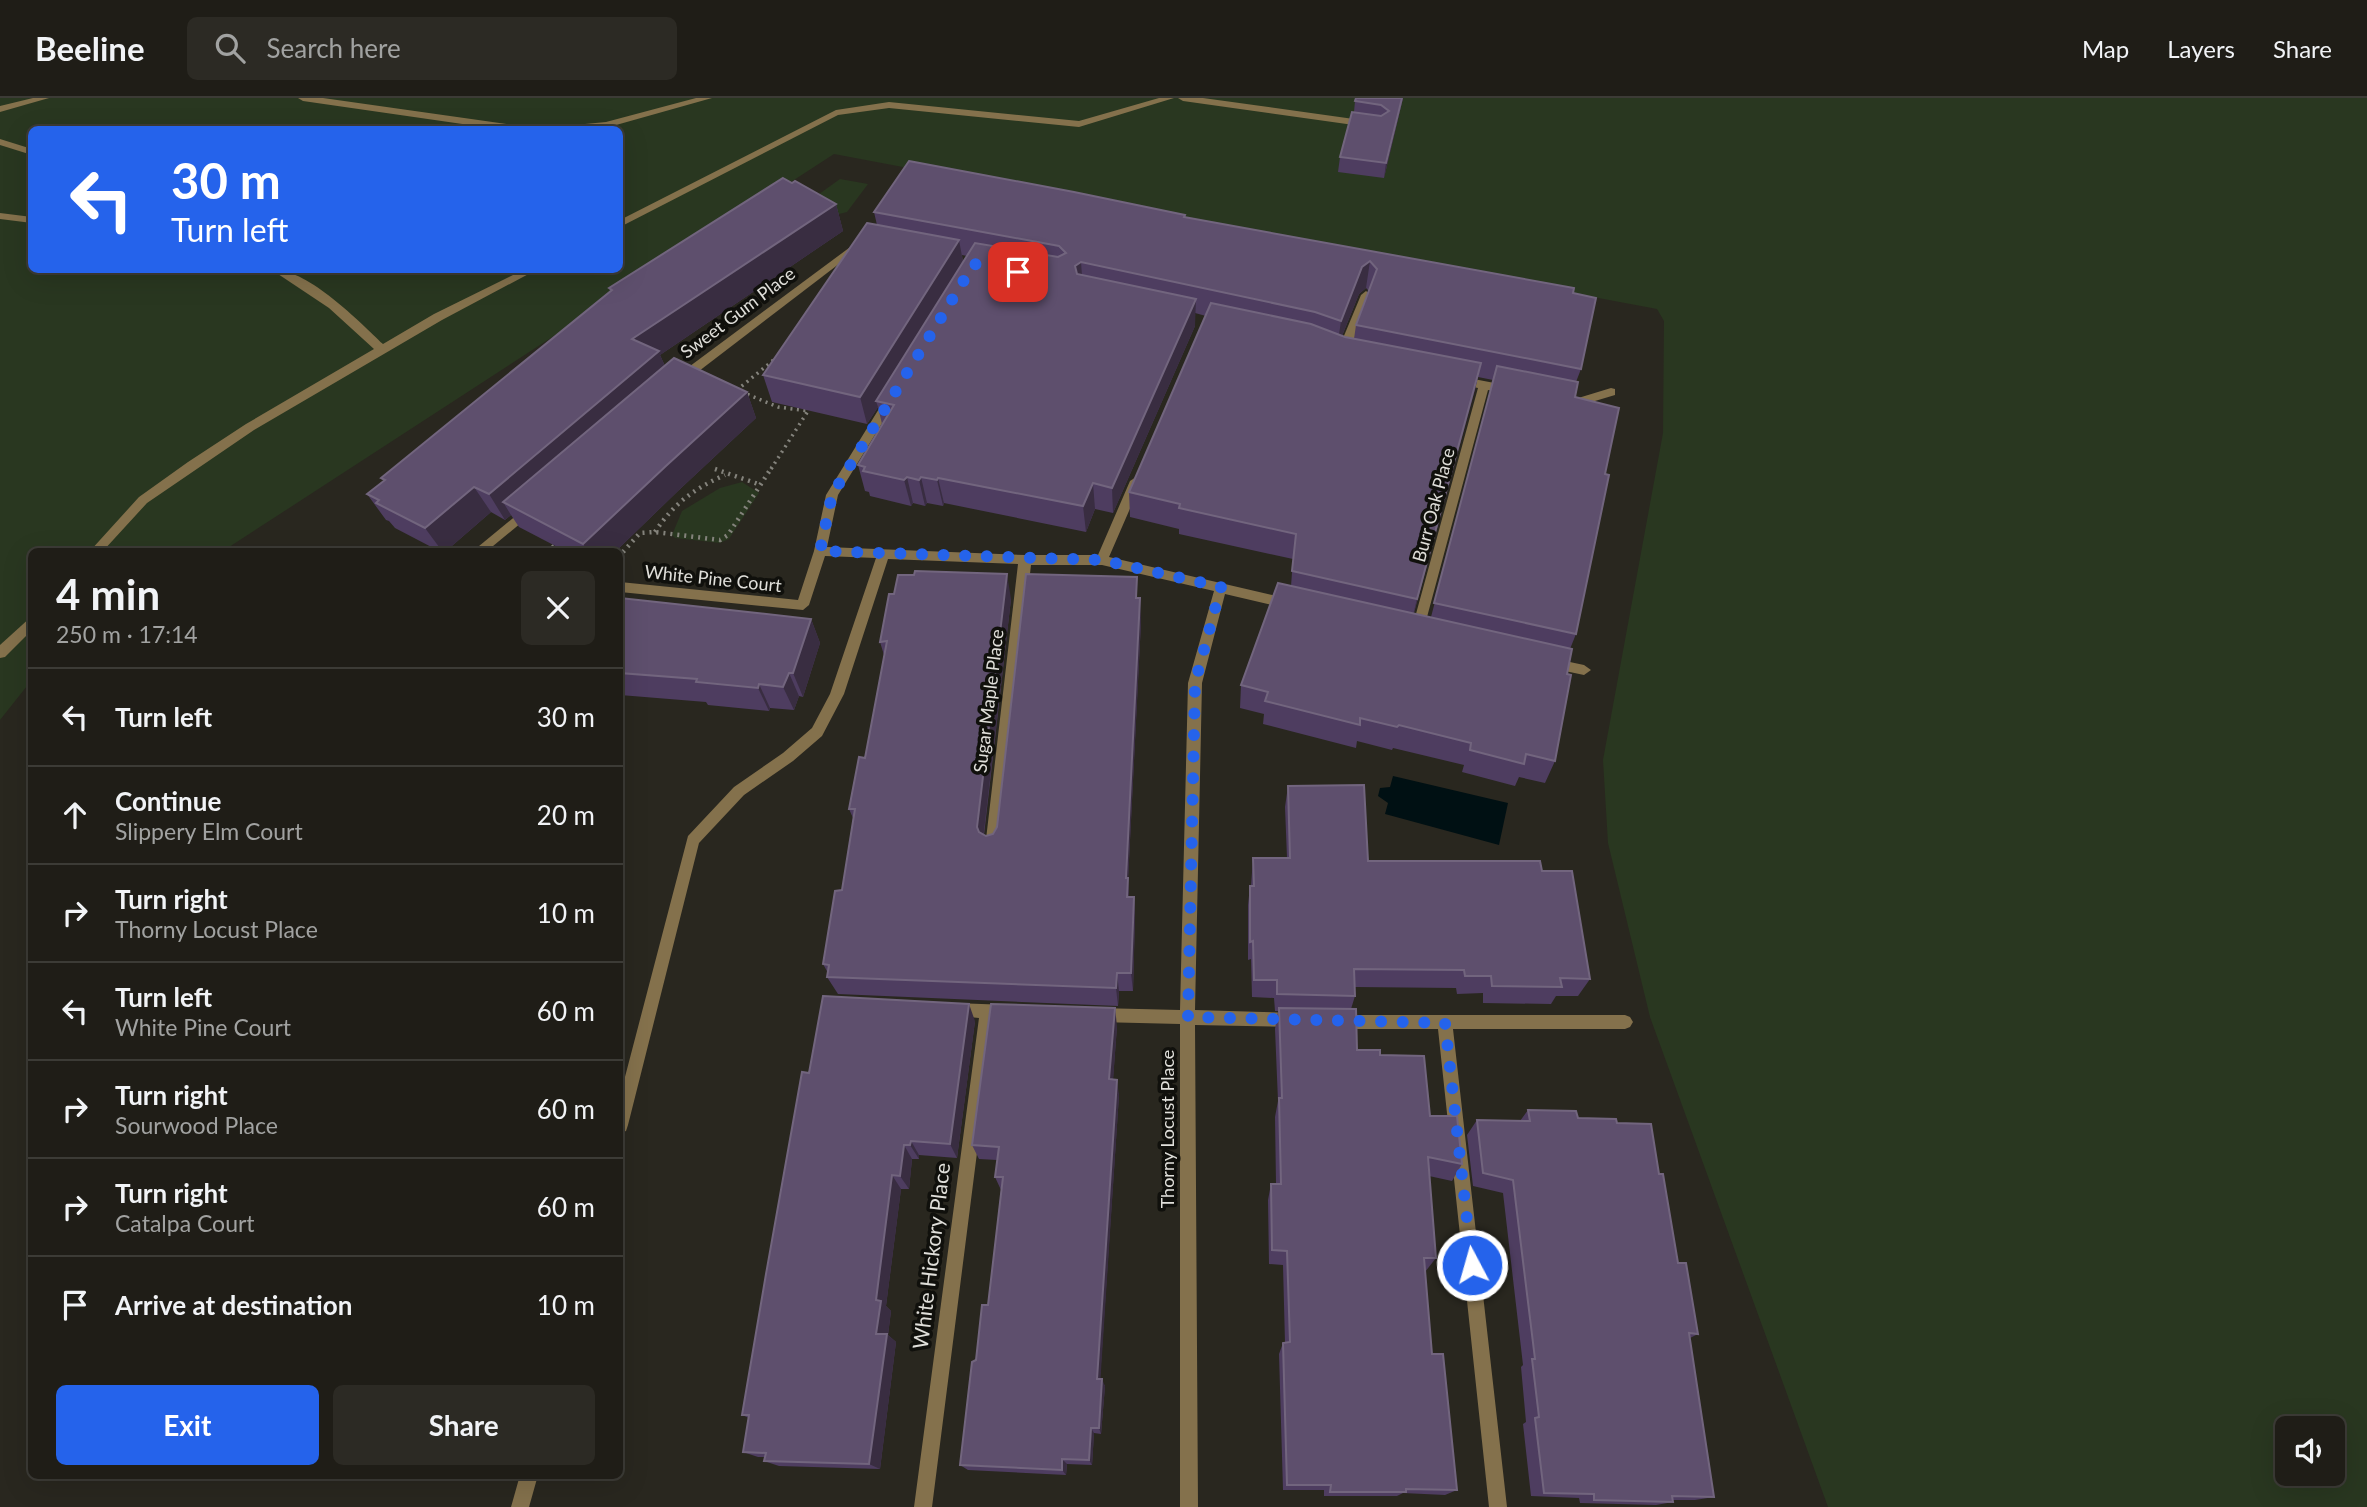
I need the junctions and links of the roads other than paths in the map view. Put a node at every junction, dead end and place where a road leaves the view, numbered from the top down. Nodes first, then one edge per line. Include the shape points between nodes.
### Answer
1 (44, 98) edge
2 (303, 98) edge
3 (707, 98) edge
4 (1169, 98) edge
5 (1182, 98) edge
6 (0, 109) edge
7 (1379, 125) edge
8 (500, 126) edge
9 (596, 126) edge
10 (0, 142) edge
11 (28, 151) edge
12 (0, 216) edge
13 (28, 220) edge
14 (623, 222) edge
15 (868, 243) edge
16 (283, 273) edge
17 (525, 273) edge
18 (1366, 295) edge
19 (383, 351) junction
20 (1354, 359) edge
21 (1445, 377) edge
22 (1484, 385) junction
23 (898, 387) edge
24 (667, 390) edge
25 (1611, 392) dead end
26 (1523, 393) edge
27 (1549, 398) edge
28 (1142, 468) edge
29 (535, 505) edge
30 (99, 548) edge
31 (483, 548) edge
32 (820, 551) junction
33 (884, 553) junction
34 (1025, 560) junction
35 (1102, 560) junction
36 (623, 587) edge
37 (1221, 587) junction
38 (1301, 607) edge
39 (28, 625) edge
40 (1417, 634) edge
41 (0, 653) edge
42 (1533, 659) edge
43 (1584, 670) dead end
44 (992, 848) edge
45 (935, 1009) edge
46 (987, 1012) junction
47 (1027, 1013) edge
48 (1081, 1014) edge
49 (1188, 1017) junction
50 (1625, 1022) dead end
51 (1445, 1023) junction
52 (623, 1113) edge
53 (527, 1479) edge
54 (520, 1507) edge
55 (923, 1507) edge
56 (1189, 1507) edge
57 (1498, 1507) edge

1 - 6 street
2 - 8 street
3 - 9 street
4 - 14 street via 1079,124 888,105 836,113
5 - 7 street
10 - 11 street
12 - 13 street
15 - 24 street, Sweet Gum Place
16 - 19 street via 345,315
17 - 19 street
18 - 20 street via 1337,355
19 - 30 street via 192,465 143,500
21 - 22 street
22 - 26 street
22 - 40 street, Burr Oak Place
23 - 32 street via 832,495
25 - 27 street via 1575,403
28 - 35 street
29 - 31 street
32 - 33 street
32 - 36 street, White Pine Court via 803,605
33 - 34 street
33 - 52 street via 837,694 817,732 739,791 694,840
34 - 35 street
34 - 44 street, Sugar Maple Place
35 - 37 street
37 - 38 street
37 - 49 street, Thorny Locust Place via 1195,683
39 - 41 street
42 - 43 street
45 - 46 street
46 - 47 street
46 - 55 street, White Hickory Place
48 - 49 street
49 - 51 street
49 - 56 street, Thorny Locust Place
50 - 51 street
51 - 57 street
53 - 54 street

